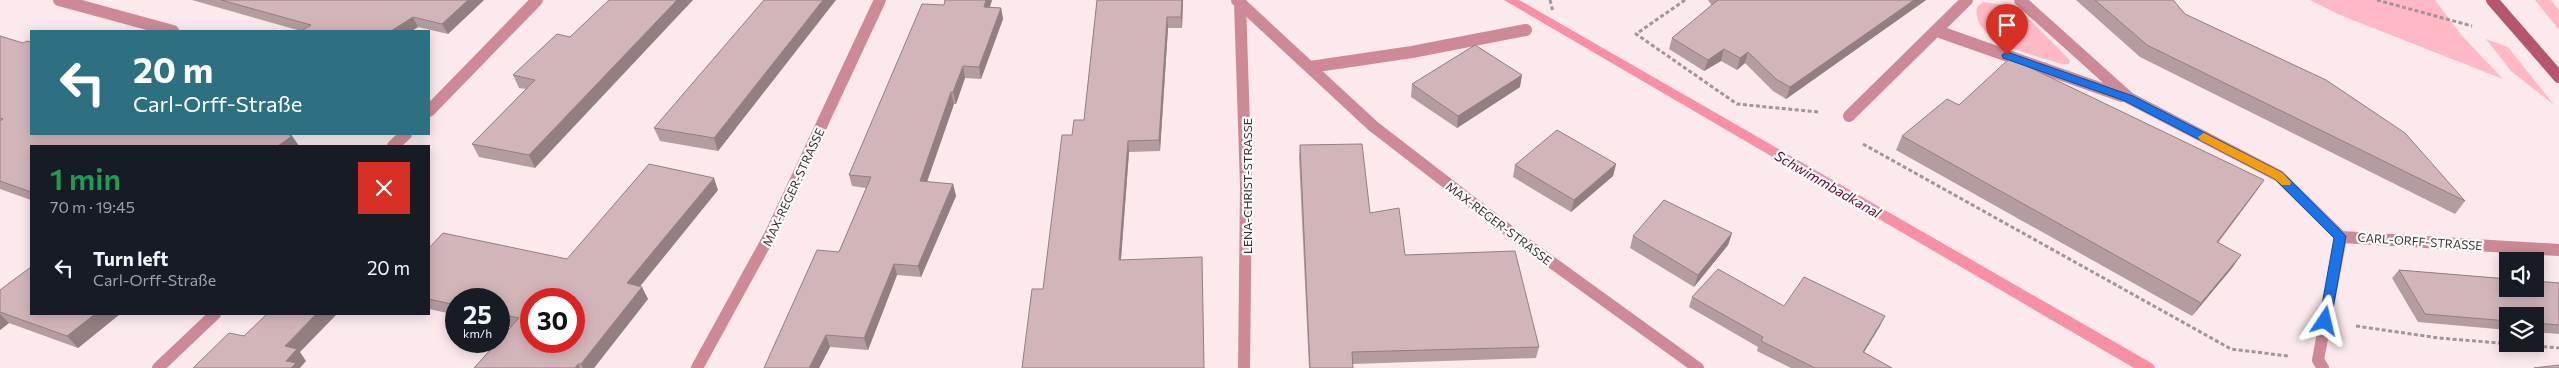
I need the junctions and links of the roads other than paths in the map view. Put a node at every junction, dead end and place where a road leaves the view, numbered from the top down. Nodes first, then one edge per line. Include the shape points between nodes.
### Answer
1 (58, 0) edge
2 (537, 0) edge
3 (880, 0) edge
4 (1967, 0) edge
5 (2020, 0) edge
6 (2492, 0) edge
7 (1239, 2) edge
8 (168, 30) edge
9 (1526, 30) dead end
10 (1937, 31) junction
11 (1310, 68) junction
12 (2559, 77) edge
13 (2129, 98) junction
14 (430, 110) edge
15 (1849, 116) road end
16 (405, 135) edge
17 (394, 145) edge
18 (2340, 236) junction
19 (2559, 250) edge
20 (214, 315) edge
21 (2321, 364) edge
22 (158, 368) edge
23 (697, 368) edge
24 (1244, 368) edge
25 (1698, 368) edge

1 - 8 street
2 - 14 street
3 - 23 street, MAX-REGER-STRASSE via 753,271
4 - 10 street
5 - 13 street, CARL-ORFF-STRASSE
6 - 12 street
7 - 11 street, MAX-REGER-STRASSE
7 - 24 street, LENA-CHRIST-STRASSE via 1247,120
9 - 11 street
10 - 13 street, CARL-ORFF-STRASSE
10 - 15 street
11 - 25 street, MAX-REGER-STRASSE via 1373,126 1449,186
13 - 18 street, CARL-ORFF-STRASSE via 2279,176
16 - 17 street
18 - 19 street, CARL-ORFF-STRASSE
18 - 21 street, CARL-ORFF-STRASSE
20 - 22 street

